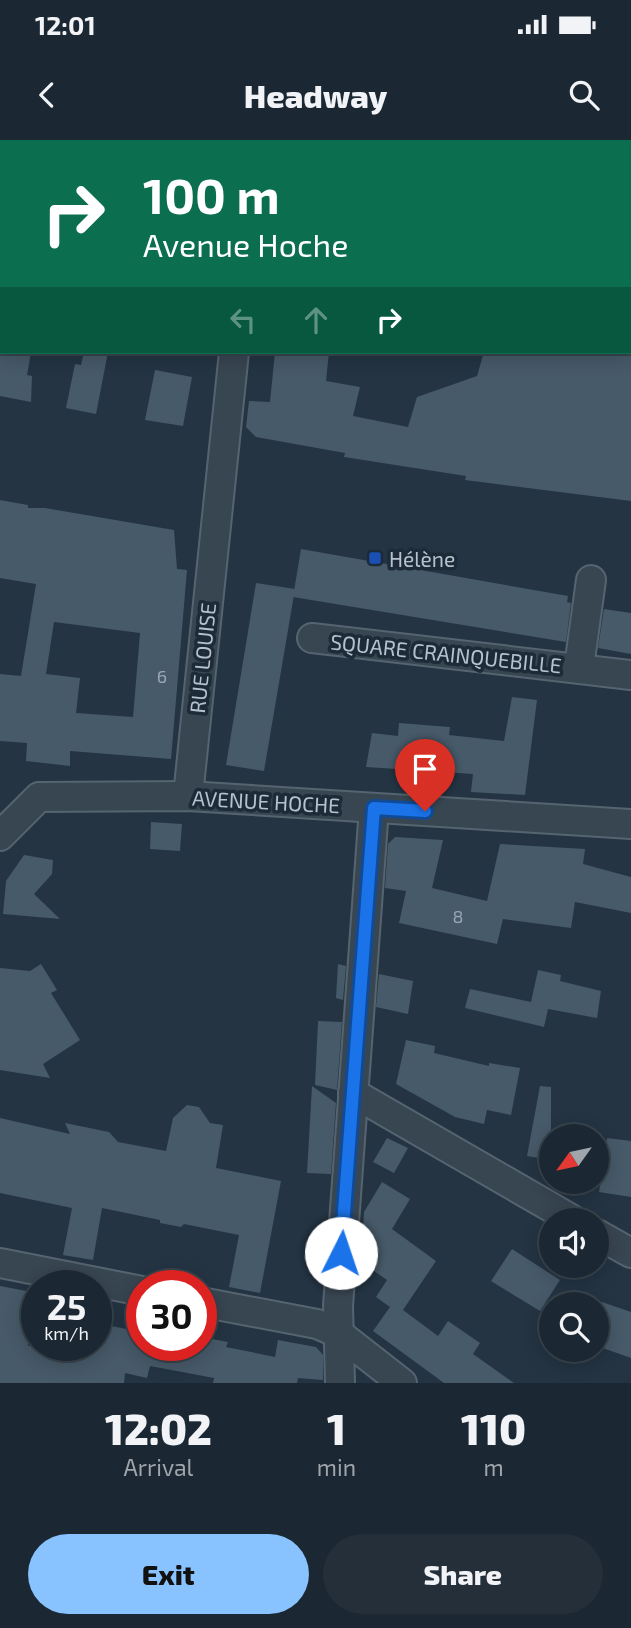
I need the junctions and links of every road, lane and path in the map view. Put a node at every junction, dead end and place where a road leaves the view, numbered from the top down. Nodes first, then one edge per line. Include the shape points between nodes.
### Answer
1 (234, 354) edge
2 (590, 580) dead end
3 (312, 638) dead end
4 (579, 667) junction
5 (631, 675) edge
6 (188, 796) junction
7 (374, 808) junction
8 (631, 824) edge
9 (0, 836) edge
10 (353, 1093) junction
11 (552, 1208) edge
12 (609, 1241) edge
13 (631, 1253) edge
14 (0, 1263) edge
15 (126, 1288) edge
16 (217, 1305) edge
17 (338, 1333) junction
18 (340, 1383) edge
19 (402, 1383) edge

1 - 6 street, RUE LOUISE
2 - 4 street, SQUARE CRAINQUEBILLE
3 - 4 street, SQUARE CRAINQUEBILLE
4 - 5 street, SQUARE CRAINQUEBILLE
6 - 7 street, AVENUE HOCHE
6 - 9 street, AVENUE HOCHE via 39,797
7 - 8 street, AVENUE HOCHE
7 - 10 street
10 - 11 street
10 - 17 street
12 - 13 street
14 - 15 street
16 - 17 street via 317,1324
17 - 18 street
17 - 19 street

